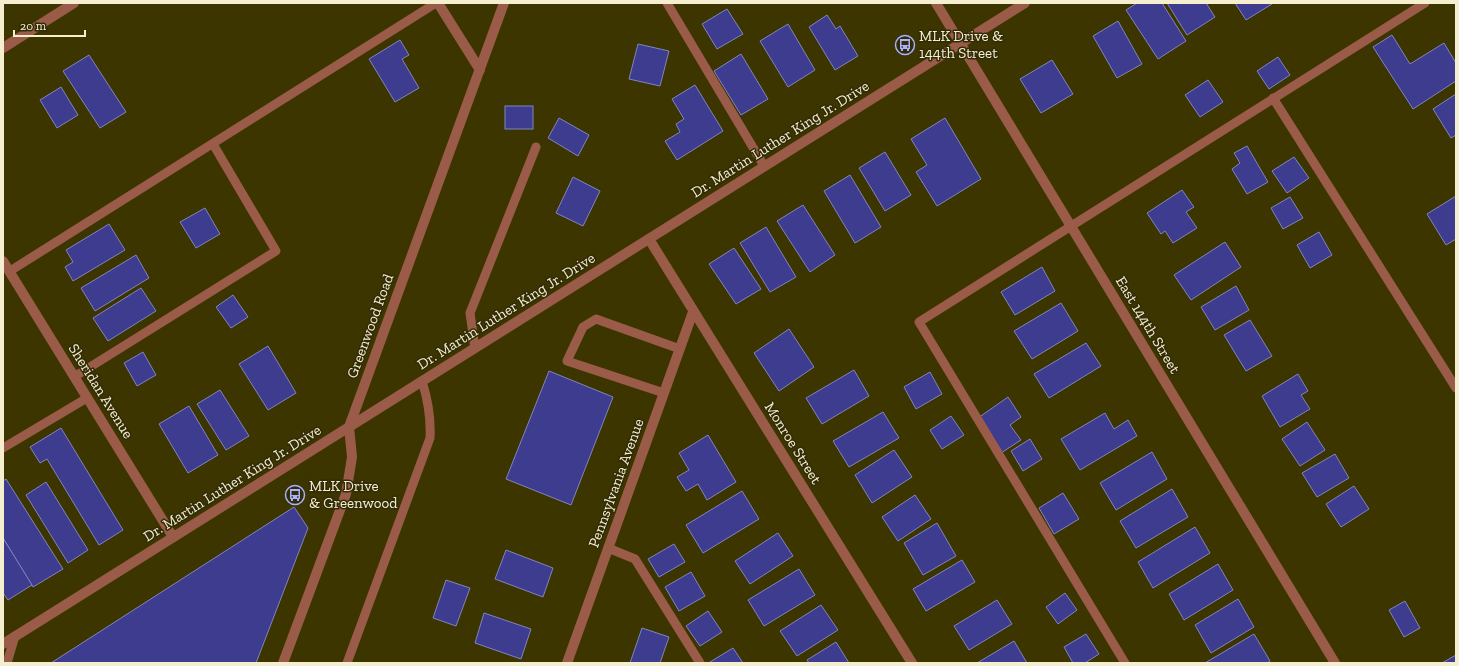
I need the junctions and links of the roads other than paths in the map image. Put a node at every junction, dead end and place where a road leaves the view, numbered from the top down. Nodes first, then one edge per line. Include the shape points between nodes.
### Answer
1 (74, 3) edge
2 (437, 3) edge
3 (504, 3) edge
4 (667, 3) edge
5 (936, 3) edge
6 (1025, 3) edge
7 (1425, 3) edge
8 (960, 44) junction
9 (3, 48) edge
10 (480, 70) junction
11 (1273, 98) junction
12 (213, 144) junction
13 (536, 147) dead end
14 (764, 166) junction
15 (1071, 226) junction
16 (649, 239) junction
17 (3, 261) edge
18 (10, 271) junction
19 (694, 312) junction
20 (475, 348) junction
21 (680, 349) junction
22 (74, 377) junction
23 (422, 381) junction
24 (1456, 388) edge
25 (664, 393) junction
26 (87, 398) junction
27 (349, 427) junction
28 (3, 448) edge
29 (173, 537) junction
30 (608, 548) junction
31 (15, 636) junction
32 (3, 644) edge
33 (7, 663) edge
34 (283, 663) edge
35 (347, 663) edge
36 (567, 663) edge
37 (700, 663) edge
38 (912, 663) edge
39 (1124, 663) edge
40 (1334, 663) edge

1 - 9 street
2 - 10 street
2 - 12 lane
3 - 10 street, Greenwood Road
4 - 14 lane
5 - 8 street, East 144th Street
6 - 8 street, Dr. Martin Luther King Jr. Drive
7 - 11 lane
8 - 14 street, Dr. Martin Luther King Jr. Drive
8 - 15 street, East 144th Street
10 - 27 street, Greenwood Road
11 - 15 lane
11 - 24 lane
12 - 18 lane
12 - 22 lane via 276,251
13 - 20 lane via 470,313
14 - 16 street, Dr. Martin Luther King Jr. Drive
15 - 39 lane via 919,322
15 - 40 street, East 144th Street
16 - 19 street, Monroe Street
16 - 20 street, Dr. Martin Luther King Jr. Drive
17 - 18 street, Sheridan Avenue
18 - 22 street, Sheridan Avenue
19 - 21 street, Pennsylvania Avenue
19 - 38 street, Monroe Street
20 - 23 street, Dr. Martin Luther King Jr. Drive
21 - 25 street, Pennsylvania Avenue
21 - 25 lane via 596,319 583,327 567,361
22 - 26 street, Sheridan Avenue
23 - 27 street, Dr. Martin Luther King Jr. Drive
23 - 35 lane via 431,423 430,438
25 - 30 street, Pennsylvania Avenue
26 - 28 lane
26 - 29 street, Sheridan Avenue
27 - 29 street, Dr. Martin Luther King Jr. Drive
27 - 34 street, Greenwood Road via 352,457 346,494
29 - 31 street, Dr. Martin Luther King Jr. Drive
30 - 36 street, Pennsylvania Avenue
30 - 37 lane via 635,559
31 - 32 street, Dr. Martin Luther King Jr. Drive
31 - 33 lane

